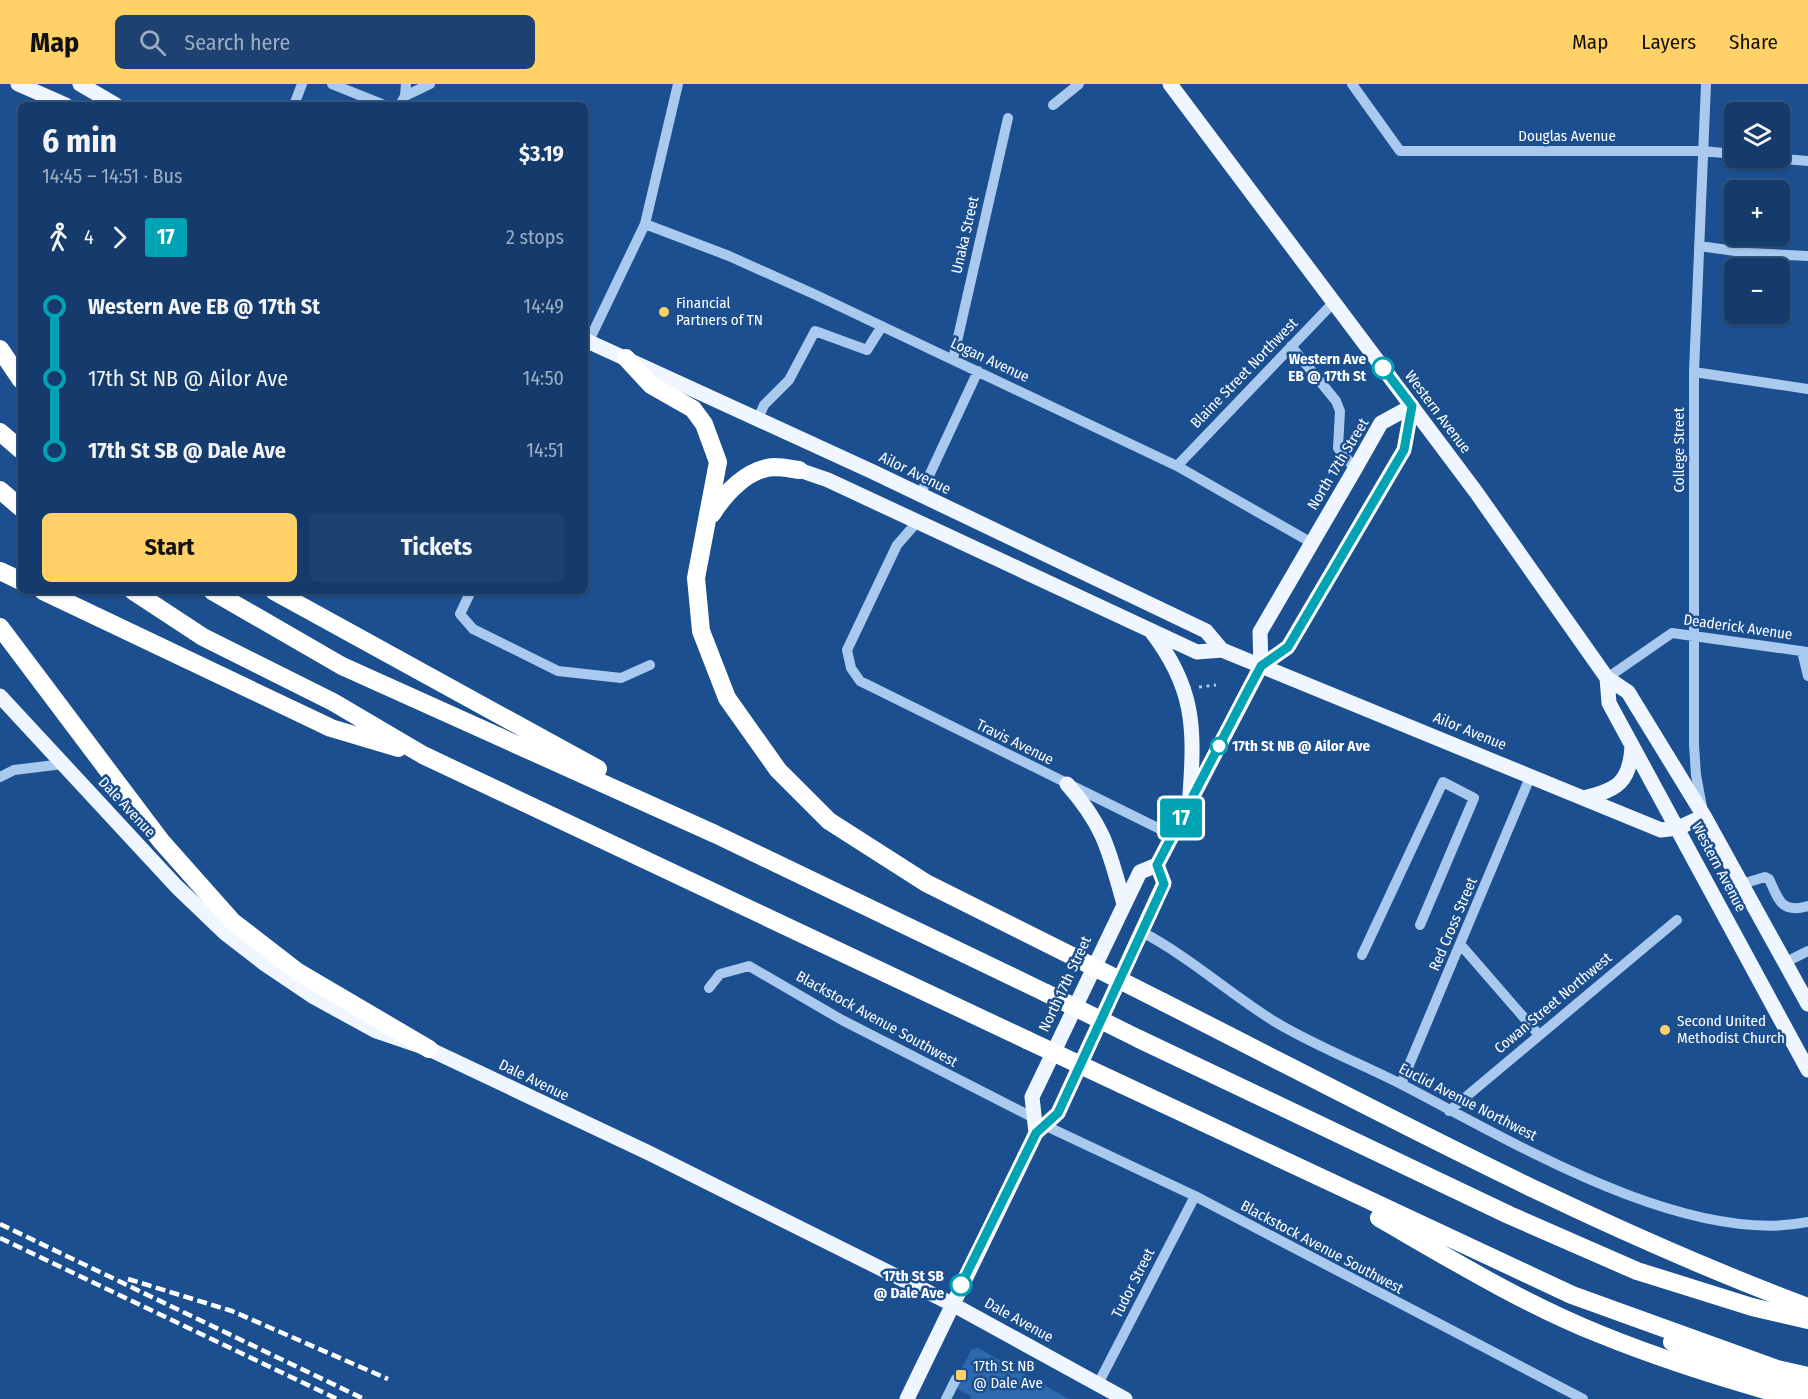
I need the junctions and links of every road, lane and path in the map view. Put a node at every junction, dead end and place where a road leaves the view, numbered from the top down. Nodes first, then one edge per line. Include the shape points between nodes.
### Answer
1 (18, 84) edge
2 (80, 84) edge
3 (302, 84) edge
4 (332, 84) edge
5 (406, 84) edge
6 (430, 84) edge
7 (678, 84) edge
8 (1079, 84) edge
9 (1170, 84) edge
10 (1352, 84) edge
11 (1706, 84) edge
12 (402, 101) edge
13 (59, 102) edge
14 (111, 102) edge
15 (295, 102) edge
16 (377, 102) edge
17 (1053, 105) dead end
18 (1008, 118) dead end
19 (1703, 151) junction
20 (1724, 153) edge
21 (1790, 159) edge
22 (1808, 161) edge
23 (645, 224) junction
24 (1699, 246) junction
25 (1808, 256) edge
26 (1334, 302) junction
27 (882, 326) junction
28 (588, 339) edge
29 (588, 344) edge
30 (1291, 346) junction
31 (0, 349) edge
32 (626, 357) junction
33 (953, 359) junction
34 (978, 371) junction
35 (1694, 372) junction
36 (18, 376) edge
37 (1808, 389) edge
38 (1412, 406) junction
39 (758, 419) junction
40 (0, 432) edge
41 (18, 447) edge
42 (1177, 466) junction
43 (1354, 469) junction
44 (799, 470) joint
45 (0, 490) edge
46 (920, 495) junction
47 (18, 505) edge
48 (918, 521) junction
49 (706, 523) junction
50 (1312, 543) junction
51 (0, 571) edge
52 (18, 580) edge
53 (49, 594) edge
54 (138, 594) edge
55 (217, 594) edge
56 (279, 594) edge
57 (470, 594) edge
58 (0, 627) edge
59 (1149, 629) junction
60 (1693, 635) junction
61 (1222, 650) junction
62 (1805, 651) edge
63 (650, 665) dead end
64 (1261, 666) junction
65 (1198, 676) dead end
66 (1808, 676) edge
67 (1607, 678) junction
68 (1216, 685) dead end
69 (1199, 687) junction
70 (1191, 688) dead end
71 (0, 696) edge
72 (1632, 746) junction
73 (423, 755) junction
74 (63, 764) junction
75 (1531, 775) junction
76 (0, 777) edge
77 (1067, 784) junction
78 (1583, 798) junction
79 (1190, 802) junction
80 (1704, 816) junction
81 (1678, 828) junction
82 (715, 834) junction
83 (1172, 835) junction
84 (1157, 865) junction
85 (1742, 884) junction
86 (1124, 904) junction
87 (1808, 906) edge
88 (1677, 920) dead end
89 (1420, 925) dead end
90 (1142, 932) junction
91 (1460, 944) junction
92 (1808, 951) edge
93 (1362, 955) dead end
94 (1786, 962) junction
95 (709, 988) dead end
96 (1808, 1004) edge
97 (1539, 1035) junction
98 (429, 1049) junction
99 (1808, 1070) edge
100 (1401, 1084) junction
101 (1449, 1111) junction
102 (1038, 1125) junction
103 (1245, 1142) junction
104 (1195, 1196) junction
105 (1808, 1222) edge
106 (952, 1304) junction
107 (1603, 1307) junction
108 (1808, 1307) edge
109 (1808, 1320) edge
110 (1808, 1376) edge
111 (956, 1379) dead end
112 (1098, 1384) junction
113 (1808, 1389) edge
114 (907, 1399) edge
115 (946, 1399) edge
116 (1125, 1399) edge
117 (1583, 1399) edge
118 (1797, 1399) edge

1 - 13 main road
2 - 14 main road
3 - 15 street
4 - 16 street
5 - 12 street
6 - 12 street
7 - 23 street
8 - 17 street
9 - 26 main road, Western Avenue
10 - 19 street, Douglas Avenue via 1400,151
11 - 19 street, College Street
18 - 33 street, Unaka Street
19 - 20 street, Douglas Avenue
19 - 24 street, College Street
21 - 22 street
23 - 27 street, Logan Avenue via 729,256
23 - 28 street
24 - 25 street
24 - 35 street, College Street
26 - 30 street, Blaine Street Northwest
26 - 38 main road, Western Avenue
27 - 33 street, Logan Avenue
27 - 39 street via 867,350 814,331 789,380 764,405
29 - 32 main road, Ailor Avenue
30 - 42 street, Blaine Street Northwest
30 - 43 street via 1336,401 1340,411 1338,448
31 - 36 highway
32 - 39 main road, Ailor Avenue
32 - 49 highway via 651,385 693,409 704,424 718,462
33 - 34 street, Logan Avenue
34 - 42 street, Logan Avenue
34 - 46 street
35 - 37 street
35 - 60 street, College Street
38 - 43 main road, North 17th Street via 1381,423
38 - 64 main road, North 17th Street via 1404,450 1288,647
38 - 67 main road, Western Avenue
39 - 46 main road, Ailor Avenue
40 - 41 highway
42 - 50 street, Logan Avenue
43 - 50 main road, North 17th Street
44 - 48 main road, Ailor Avenue
44 - 49 highway via 774,467 743,479 724,494
45 - 47 highway
46 - 61 main road, Ailor Avenue via 1206,631
48 - 59 main road, Ailor Avenue
48 - 77 street, Travis Avenue via 897,545 847,650 851,668 860,681 882,694
49 - 108 highway, bridge via 696,578 701,631 727,698 778,770 829,820 926,883 1551,1198 1724,1275
50 - 64 main road, North 17th Street via 1260,632
51 - 52 highway
53 - 73 highway via 331,728
54 - 73 highway via 203,637 333,702
55 - 82 highway via 342,666
56 - 82 highway
57 - 63 street via 460,614 473,629 558,671 621,678
58 - 98 highway via 161,841 232,921 297,972
59 - 61 main road, Ailor Avenue via 1197,652
59 - 79 main road via 1170,656 1188,700 1194,745
60 - 62 street, Deaderick Avenue
60 - 67 street, Deaderick Avenue via 1672,633
60 - 80 street, College Street via 1696,775
61 - 64 main road, Ailor Avenue
62 - 66 street
64 - 75 main road, Ailor Avenue
64 - 79 main road, North 17th Street
65 - 69 path
67 - 72 main road, Western Avenue via 1609,704
67 - 80 main road, Western Avenue via 1628,692
68 - 69 path
69 - 70 path
71 - 74 main road, Dale Avenue
72 - 78 main road via 1630,768 1623,780 1610,791
72 - 81 main road, Western Avenue
73 - 103 highway, bridge
74 - 76 street via 14,771
74 - 98 main road, Dale Avenue via 225,933 314,997 376,1031
75 - 78 main road, Ailor Avenue
75 - 91 street, Red Cross Street
77 - 83 street, Travis Avenue
77 - 86 main road via 1102,830
78 - 81 main road, Ailor Avenue via 1661,830
79 - 83 main road, North 17th Street
80 - 81 main road
80 - 85 main road, Western Avenue
81 - 99 main road, Western Avenue
82 - 109 highway, bridge via 1509,1215 1638,1271 1752,1307
83 - 84 main road, North 17th Street
84 - 86 main road, North 17th Street via 1140,872
84 - 90 main road, North 17th Street via 1164,884
85 - 87 street via 1764,877 1769,879 1782,905
85 - 94 main road, Western Avenue
86 - 102 main road, North 17th Street via 1032,1097
88 - 97 street, Cowan Street Northwest
89 - 93 street via 1474,798 1443,782
90 - 100 street, Euclid Avenue Northwest via 1281,1024
90 - 102 main road, North 17th Street via 1058,1113
91 - 97 street
91 - 100 street, Red Cross Street
92 - 94 street
94 - 96 main road, Western Avenue
95 - 102 street, Blackstock Avenue Southwest via 720,974 749,966
97 - 101 street, Cowan Street Northwest
98 - 106 main road, Dale Avenue
100 - 101 street, Euclid Avenue Northwest
101 - 105 street, Euclid Avenue Northwest via 1599,1183 1669,1210 1745,1225
102 - 104 street, Blackstock Avenue Southwest
102 - 106 main road, North 17th Street
103 - 107 highway
103 - 118 highway via 1497,1286 1601,1335 1719,1378
104 - 112 street, Tudor Street
104 - 117 street, Blackstock Avenue Southwest
106 - 112 main road, Dale Avenue
106 - 114 main road, North 17th Street
107 - 110 highway via 1777,1369
107 - 113 highway via 1695,1353 1746,1373
111 - 115 street
112 - 116 main road, Dale Avenue

